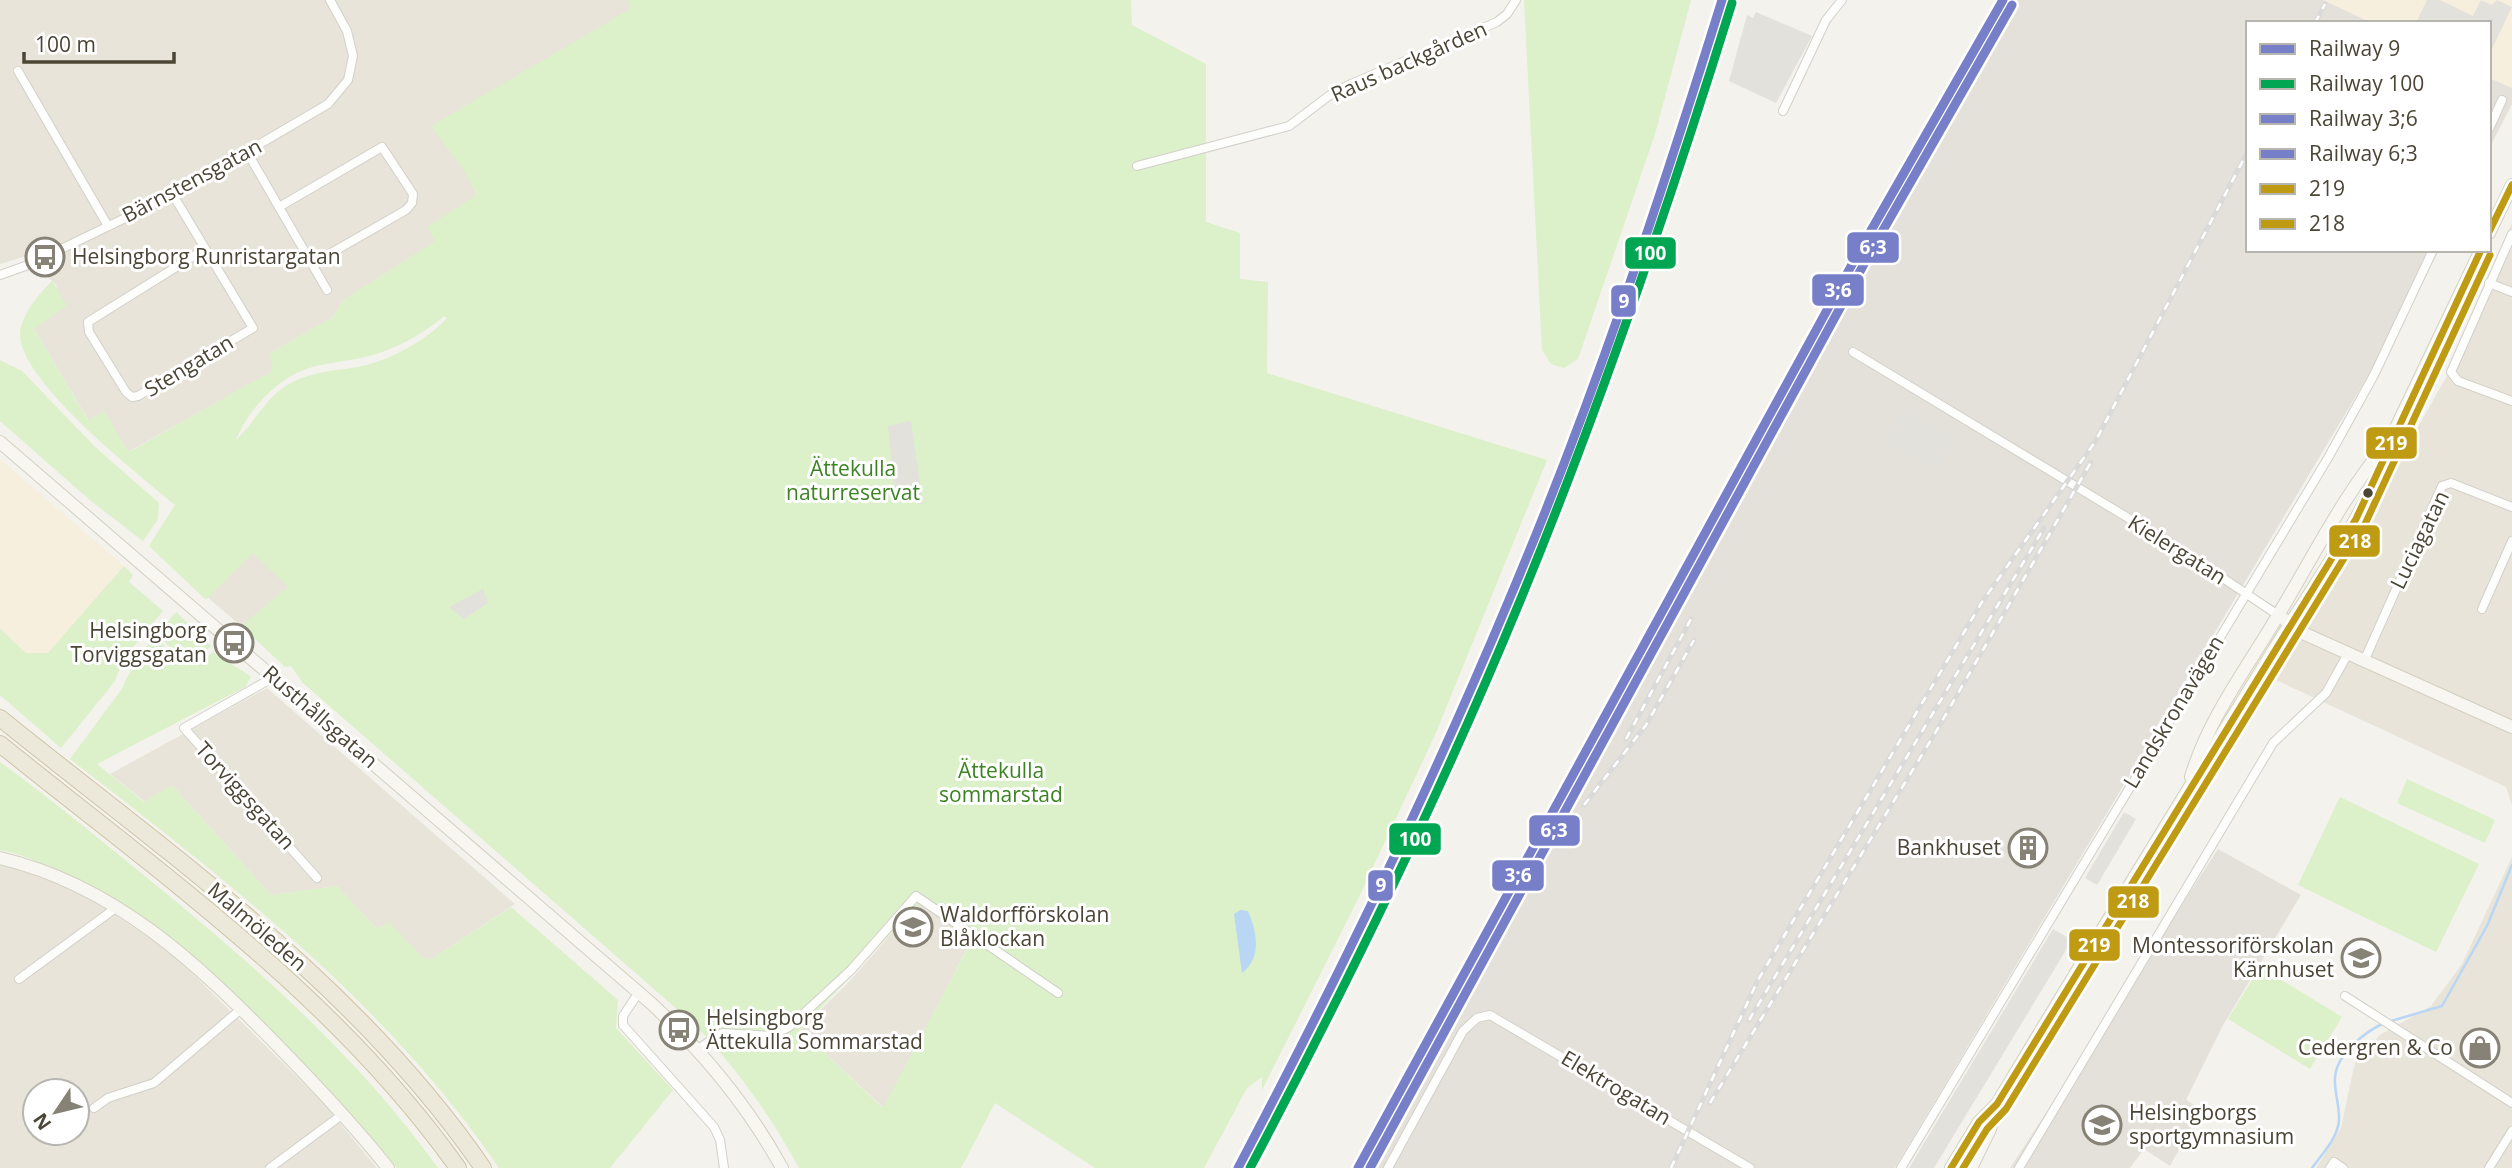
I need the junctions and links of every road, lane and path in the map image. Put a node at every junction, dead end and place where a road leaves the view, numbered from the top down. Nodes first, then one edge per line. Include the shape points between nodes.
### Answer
1 (330, 0) edge
2 (1516, 0) edge
3 (1842, 0) edge
4 (19, 71) dead end
5 (2502, 100) dead end
6 (1783, 111) dead end
7 (2491, 125) edge
8 (247, 152) junction
9 (1137, 166) dead end
10 (2512, 184) edge
11 (173, 195) junction
12 (279, 206) junction
13 (108, 226) junction
14 (2491, 229) edge
15 (2512, 234) edge
16 (205, 249) junction
17 (2432, 252) edge
18 (2480, 252) edge
19 (312, 264) junction
20 (0, 275) edge
21 (2489, 283) junction
22 (327, 290) dead end
23 (2512, 292) edge
24 (1853, 352) dead end
25 (2512, 401) edge
26 (2392, 436) junction
27 (0, 442) edge
28 (2512, 506) edge
29 (2512, 541) edge
30 (2245, 593) junction
31 (2482, 609) dead end
32 (2278, 615) junction
33 (2291, 624) junction
34 (2348, 652) junction
35 (2365, 659) junction
36 (274, 677) junction
37 (0, 718) edge
38 (2512, 727) edge
39 (0, 744) edge
40 (2188, 787) junction
41 (0, 858) edge
42 (317, 878) dead end
43 (117, 907) junction
44 (19, 979) dead end
45 (639, 992) junction
46 (1058, 993) dead end
47 (2345, 996) dead end
48 (241, 1009) junction
49 (698, 1049) junction
50 (2512, 1103) edge
51 (1997, 1104) junction
52 (94, 1108) dead end
53 (343, 1114) junction
54 (2512, 1131) edge
55 (2332, 1165) edge
56 (270, 1168) edge
57 (388, 1168) edge
58 (458, 1168) edge
59 (483, 1168) edge
60 (724, 1168) edge
61 (782, 1168) edge
62 (1388, 1168) edge
63 (1750, 1168) edge
64 (1901, 1168) edge
65 (1951, 1168) edge
66 (1971, 1168) edge
67 (2019, 1168) edge
68 (2343, 1168) edge
69 (2488, 1168) edge

1 - 8 street, Bärnstensgatan via 352,48 348,80 328,104
2 - 9 street, Raus backgården via 1497,22 1351,84 1289,126
3 - 6 street via 1822,30
4 - 13 street, Bärnstensgatan
5 - 7 street
8 - 11 street, Bärnstensgatan
8 - 12 street
10 - 14 main road
11 - 13 street, Bärnstensgatan
11 - 16 street, Stengatan
12 - 19 street
12 - 19 street via 382,147 413,194 406,210
13 - 20 street
15 - 21 street
16 - 16 street, Stengatan via 253,328 132,397 89,332 88,322
17 - 30 street, Landskronavägen via 2374,375
18 - 26 main road, Landskronavägen
19 - 22 street
21 - 23 street
21 - 25 street via 2452,369 2454,377
24 - 30 street, Kielergatan
26 - 32 main road, Landskronavägen via 2354,487
26 - 33 main road, Landskronavägen via 2383,469
27 - 36 main road, Rusthållsgatan
28 - 35 street, Luciagatan via 2451,483 2442,486
29 - 31 street
30 - 32 street, Kielergatan
30 - 64 street, Landskronavägen
32 - 33 main road, Kielergatan
32 - 40 main road, Landskronavägen via 2224,704 2196,759
33 - 34 main road, Kielergatan
33 - 40 main road, Landskronavägen
34 - 35 main road, Kielergatan
34 - 67 street via 2326,692 2273,743
35 - 38 main road, Kielergatan
36 - 42 street, Torviggsgatan via 184,727
36 - 45 main road, Rusthållsgatan
37 - 59 highway, Malmöleden via 205,881 322,983 413,1078
39 - 58 highway, Malmöleden via 272,965 382,1074
40 - 51 main road, Landskronavägen
41 - 43 main road via 61,878
43 - 44 street
43 - 48 main road via 175,946
45 - 49 main road, Rusthållsgatan
45 - 60 street via 623,1016 623,1025 714,1128
46 - 49 street via 916,896 851,970 789,1027 771,1036 722,1033
47 - 50 street
48 - 52 street via 154,1083 108,1098
48 - 53 main road
49 - 61 main road, Rusthållsgatan via 731,1088
51 - 65 main road, Landskronavägen via 1979,1122
51 - 66 main road, Landskronavägen
53 - 56 street
53 - 57 main road
54 - 69 street
55 - 68 street
62 - 63 street, Elektrogatan via 1463,1031 1479,1017 1498,1017

